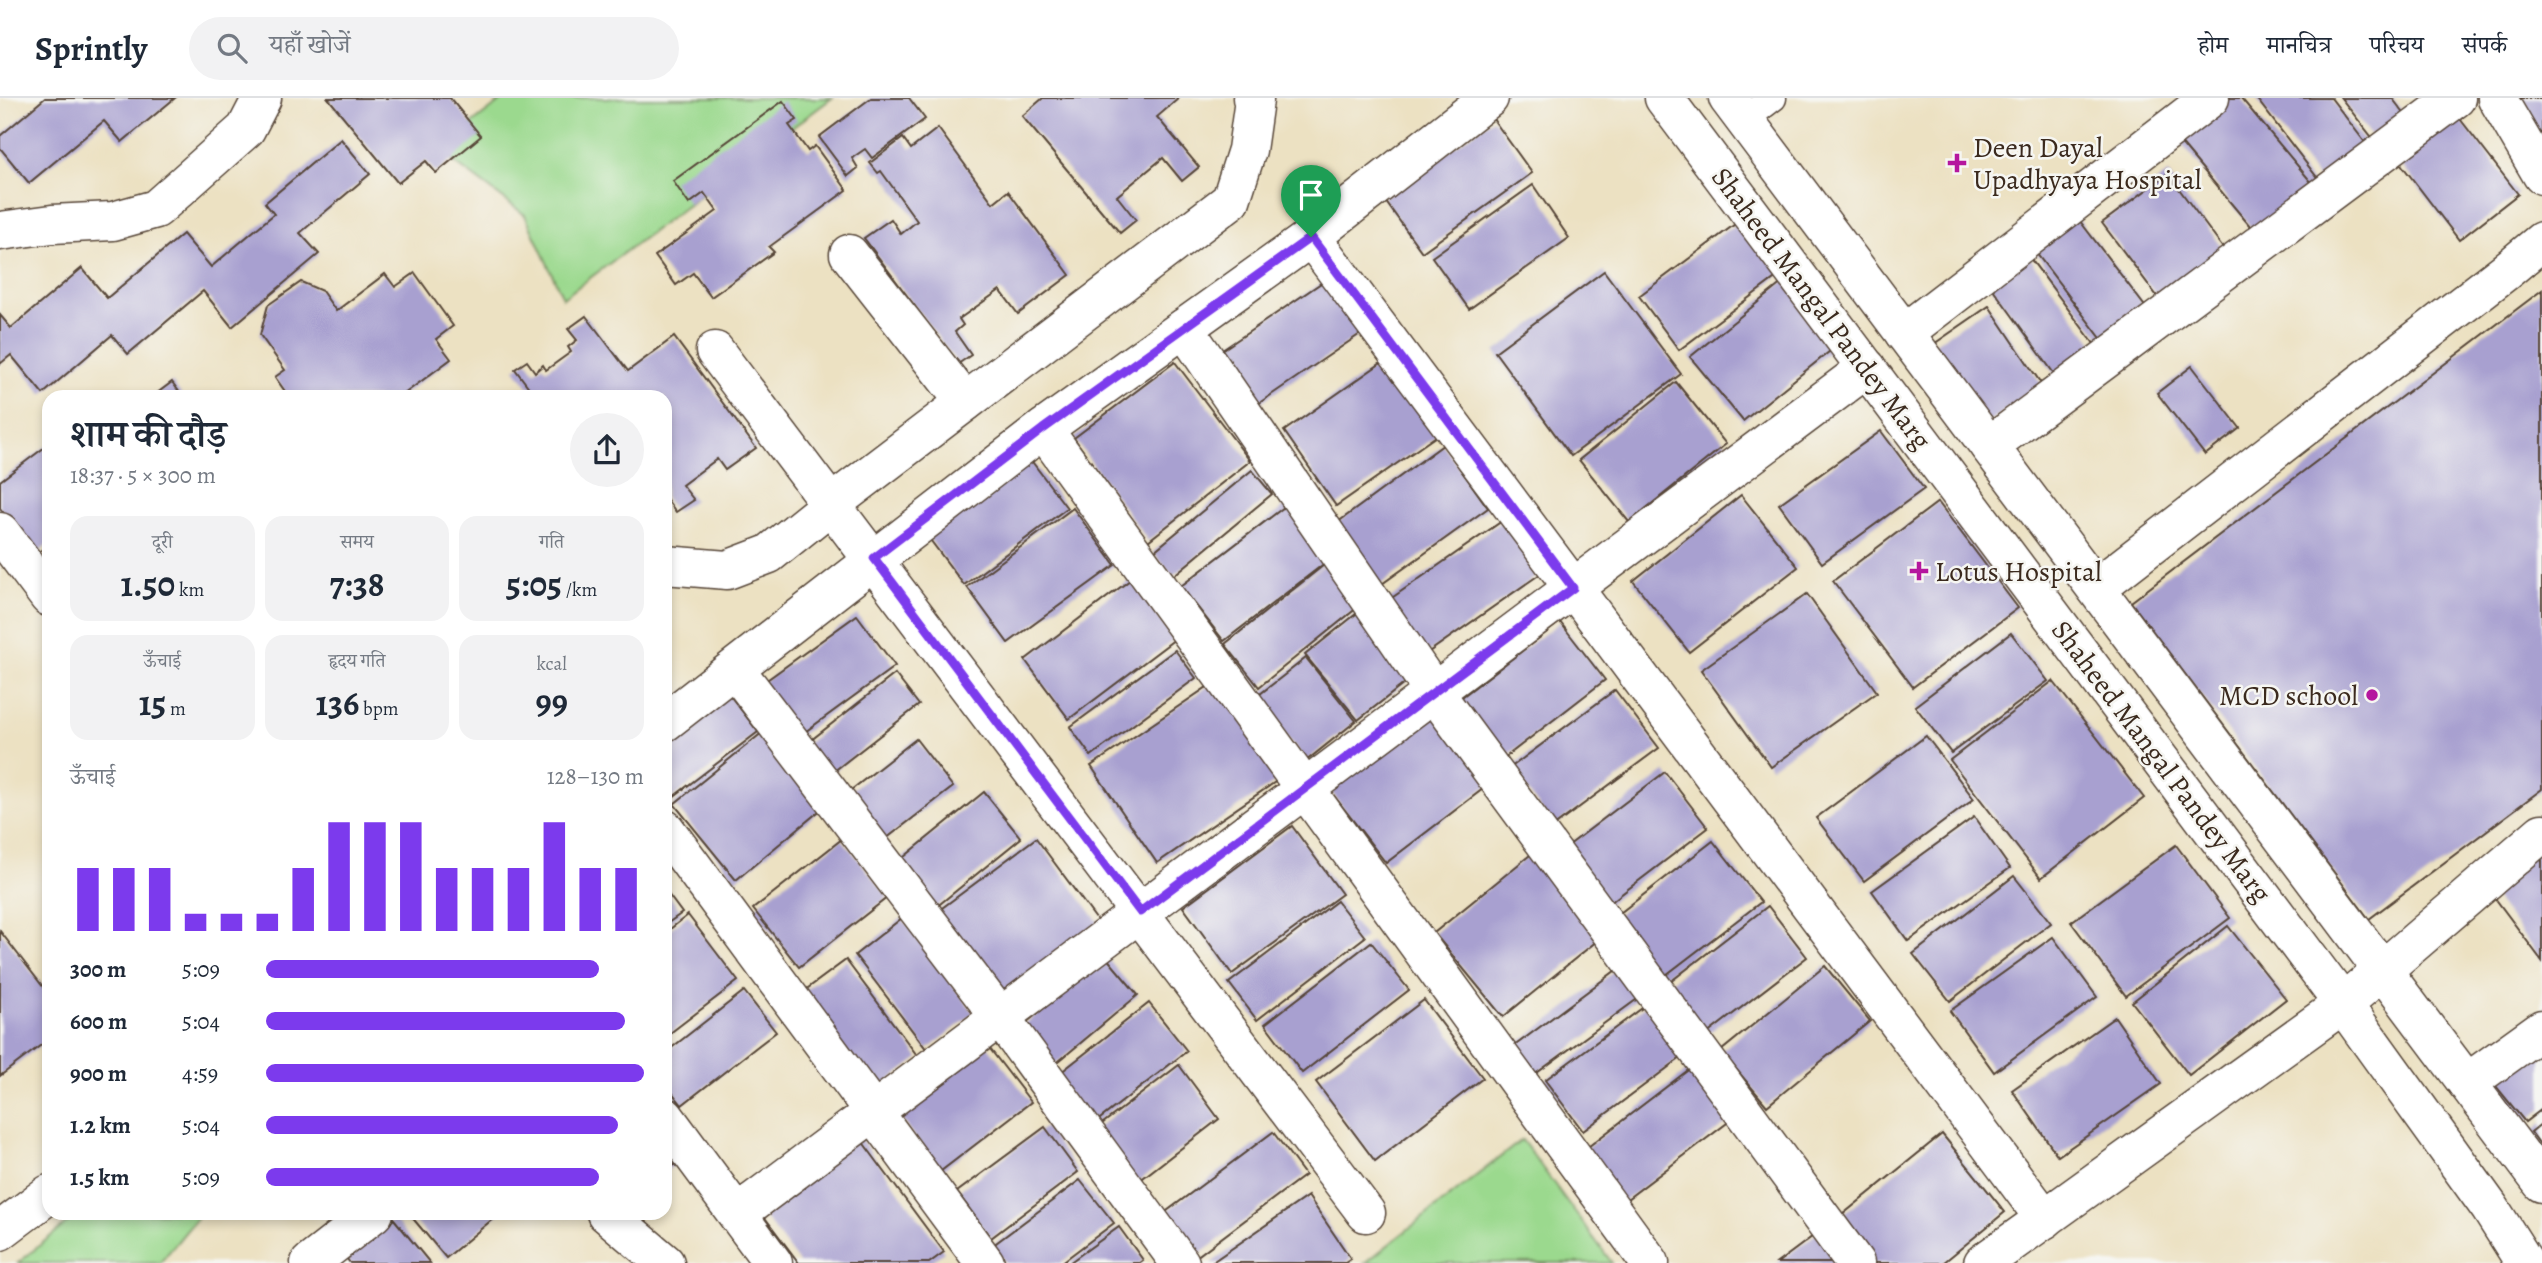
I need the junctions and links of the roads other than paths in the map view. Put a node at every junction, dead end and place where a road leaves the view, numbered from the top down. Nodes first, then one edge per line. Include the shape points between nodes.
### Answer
1 (261, 98) edge
2 (1252, 98) edge
3 (1489, 98) edge
4 (1664, 98) edge
5 (2210, 98) edge
6 (2456, 98) edge
7 (2497, 98) edge
8 (1748, 105) edge
9 (2542, 175) edge
10 (0, 230) edge
11 (1311, 237) junction
12 (2542, 241) edge
13 (849, 254) dead end
14 (1184, 328) junction
15 (1904, 333) junction
16 (715, 351) dead end
17 (1867, 368) junction
18 (965, 402) junction
19 (1043, 429) junction
20 (1989, 446) junction
21 (830, 505) junction
22 (0, 532) edge
23 (874, 558) junction
24 (672, 566) edge
25 (42, 588) edge
26 (1573, 588) junction
27 (2096, 588) junction
28 (735, 669) junction
29 (1434, 692) junction
30 (672, 717) edge
31 (1306, 788) junction
32 (2542, 833) edge
33 (672, 838) edge
34 (1140, 912) junction
35 (2383, 972) junction
36 (2343, 1004) junction
37 (1000, 1017) junction
38 (2542, 1029) edge
39 (2467, 1083) junction
40 (873, 1113) junction
41 (672, 1127) edge
42 (2542, 1183) edge
43 (42, 1199) edge
44 (1366, 1213) dead end
45 (737, 1214) junction
46 (2045, 1219) junction
47 (365, 1220) edge
48 (614, 1220) edge
49 (0, 1231) edge
50 (310, 1263) edge
51 (665, 1263) edge
52 (773, 1263) edge
53 (985, 1263) edge
54 (1180, 1263) edge
55 (1650, 1263) edge
56 (1855, 1263) edge
57 (1983, 1263) edge
58 (2525, 1263) edge

1 - 10 street via 246,129 156,209 113,221
2 - 18 street via 1247,150 1231,200
3 - 11 street
4 - 17 street, Shaheed Mangal Pandey Marg
5 - 15 street
6 - 20 street
7 - 9 street
8 - 15 street, Shaheed Mangal Pandey Marg
11 - 14 street
11 - 26 street
12 - 27 street
13 - 18 street
14 - 19 street
14 - 29 street
15 - 20 street, Shaheed Mangal Pandey Marg
16 - 21 street
17 - 26 street
17 - 36 street, Shaheed Mangal Pandey Marg
18 - 21 street
19 - 23 street
19 - 31 street
20 - 27 street, Shaheed Mangal Pandey Marg
21 - 23 street
21 - 24 street via 769,554 727,570
22 - 25 street
23 - 28 street
23 - 34 street
26 - 29 street
26 - 46 street
27 - 35 street, Shaheed Mangal Pandey Marg
28 - 30 street
28 - 37 street
29 - 31 street
29 - 56 street
31 - 34 street
31 - 55 street
32 - 35 street
33 - 40 street
34 - 37 street
34 - 44 street
35 - 36 street
35 - 39 street, Shaheed Mangal Pandey Marg
36 - 46 street
36 - 58 street, Shaheed Mangal Pandey Marg
37 - 40 street
37 - 54 street
38 - 39 street
39 - 42 street, Shaheed Mangal Pandey Marg
40 - 45 street
40 - 53 street
41 - 45 street
43 - 49 street
45 - 52 street
46 - 57 street
47 - 50 street
48 - 51 street

